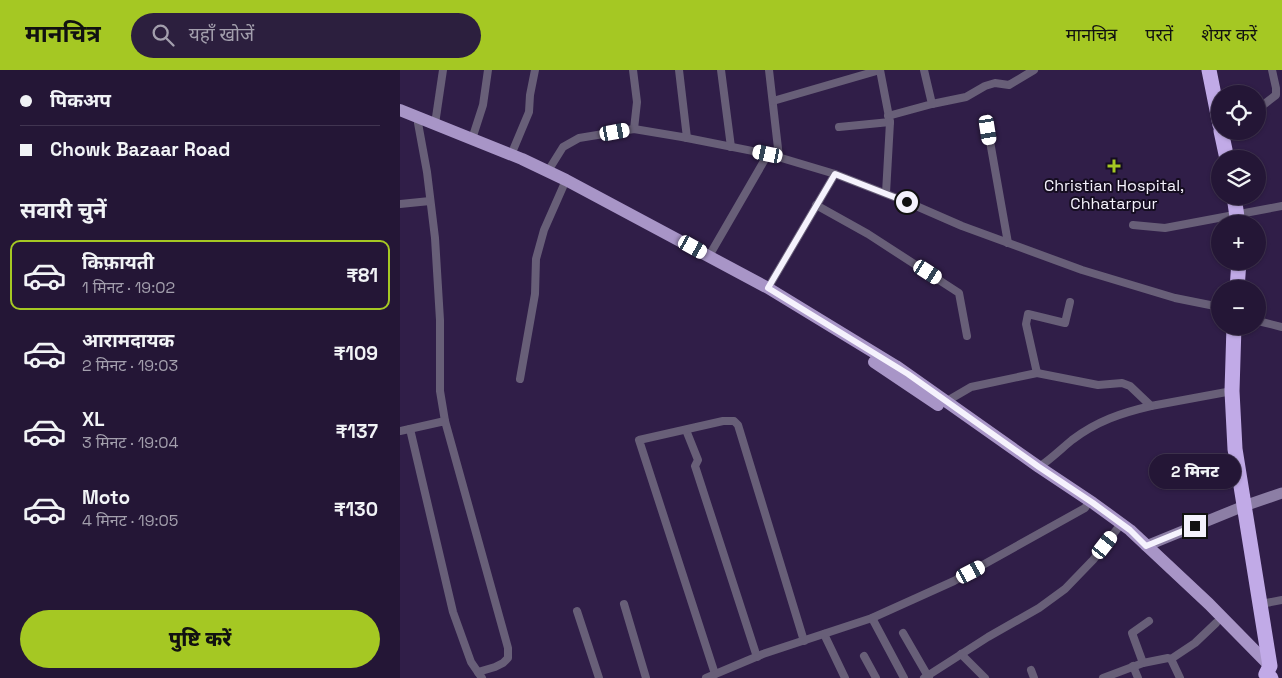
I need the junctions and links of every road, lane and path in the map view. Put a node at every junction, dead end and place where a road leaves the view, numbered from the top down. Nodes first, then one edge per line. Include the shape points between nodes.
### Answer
1 (443, 70) edge
2 (488, 70) edge
3 (535, 70) edge
4 (632, 70) edge
5 (679, 70) edge
6 (721, 70) edge
7 (769, 70) edge
8 (924, 70) edge
9 (1034, 70) edge
10 (1209, 70) edge
11 (1272, 70) edge
12 (1212, 85) edge
13 (1279, 93) edge
14 (773, 101) junction
15 (1266, 102) edge
16 (932, 104) junction
17 (400, 110) edge
18 (400, 117) edge
19 (889, 119) junction
20 (418, 123) junction
21 (435, 124) junction
22 (839, 128) dead end
23 (634, 129) junction
24 (988, 130) dead end
25 (687, 138) junction
26 (472, 139) junction
27 (731, 147) junction
28 (768, 154) junction
29 (510, 155) junction
30 (779, 157) junction
31 (548, 171) junction
32 (835, 174) junction
33 (565, 183) junction
34 (886, 193) junction
35 (430, 201) junction
36 (400, 204) edge
37 (816, 206) junction
38 (1282, 206) edge
39 (1252, 215) edge
40 (1211, 222) edge
41 (1133, 224) dead end
42 (1008, 243) junction
43 (709, 256) junction
44 (768, 288) junction
45 (1070, 302) dead end
46 (1211, 306) edge
47 (1266, 323) edge
48 (1282, 327) edge
49 (1234, 335) edge
50 (967, 336) dead end
51 (1037, 373) junction
52 (520, 379) dead end
53 (1232, 391) junction
54 (947, 401) junction
55 (1151, 406) junction
56 (446, 420) junction
57 (410, 429) junction
58 (686, 430) junction
59 (400, 431) edge
60 (1039, 467) junction
61 (1282, 493) edge
62 (1088, 504) junction
63 (1244, 506) junction
64 (1119, 527) junction
65 (1146, 546) junction
66 (1282, 600) edge
67 (624, 604) dead end
68 (1261, 604) junction
69 (577, 611) dead end
70 (872, 618) junction
71 (1149, 621) dead end
72 (1216, 623) junction
73 (903, 633) dead end
74 (824, 634) junction
75 (804, 641) junction
76 (961, 654) junction
77 (864, 656) dead end
78 (757, 657) junction
79 (1171, 660) junction
80 (1143, 663) junction
81 (1133, 666) junction
82 (1031, 670) dead end
83 (1273, 673) edge
84 (715, 674) junction
85 (480, 675) edge
86 (927, 677) edge
87 (599, 678) edge
88 (646, 678) edge
89 (706, 678) edge
90 (846, 678) edge
91 (876, 678) edge
92 (904, 678) edge
93 (985, 678) edge
94 (1034, 678) edge
95 (1106, 678) edge
96 (1138, 678) edge
97 (1180, 678) edge

1 - 21 street
2 - 26 street via 483,105
3 - 29 street via 529,112
4 - 23 street via 637,102
5 - 25 street
6 - 27 street
7 - 14 street
8 - 16 street
9 - 16 street via 1009,85 995,83 966,97
10 - 12 highway
11 - 13 street
13 - 15 street
14 - 19 street via 880,70
14 - 30 street
16 - 19 street
17 - 21 main road
18 - 20 main road
19 - 22 street
19 - 34 street
20 - 33 main road
20 - 35 street
21 - 26 main road
23 - 25 street
23 - 31 street via 570,142 563,147
24 - 42 street
25 - 27 street
26 - 29 main road
27 - 28 street
28 - 30 street
28 - 43 street
29 - 31 main road
30 - 32 street
31 - 33 main road
32 - 34 street
32 - 37 street
33 - 43 main road
33 - 52 street via 544,230 536,259 535,294
33 - 62 main road via 836,336 1047,483
34 - 42 street
35 - 36 street
35 - 56 street via 439,286 440,391
37 - 44 street
37 - 50 street via 868,234 959,293
38 - 39 street
40 - 41 street via 1164,228
42 - 46 street via 1082,270
43 - 44 main road
44 - 54 main road
45 - 51 street via 1065,323 1028,314 1026,324
47 - 48 street
49 - 53 highway
51 - 54 street via 970,387
51 - 55 street via 1098,385 1122,383 1130,386
53 - 55 street
53 - 63 highway via 1235,448
54 - 60 main road
55 - 60 street via 1098,423 1071,440
56 - 57 street
56 - 85 street via 508,648 508,658 504,662
57 - 59 street
57 - 85 street via 453,612 471,662
58 - 75 street via 724,421 734,421 738,425
58 - 78 street
58 - 84 street via 639,440
60 - 62 main road
61 - 63 main road
62 - 64 main road
62 - 70 street via 954,581
63 - 65 main road
63 - 68 highway
64 - 65 main road
64 - 72 main road
64 - 76 street via 1094,560 1065,589
65 - 83 main road via 1209,604
66 - 68 street
67 - 88 street
68 - 83 highway
69 - 87 street
70 - 74 street
70 - 92 street
71 - 80 street via 1132,633
72 - 79 street
72 - 83 main road
73 - 86 street
74 - 75 street
74 - 90 street
75 - 78 street
76 - 86 street
76 - 93 street
77 - 91 street
78 - 84 street
79 - 80 street
79 - 97 street
80 - 81 street
81 - 95 street
81 - 96 street
82 - 94 street
84 - 89 street

